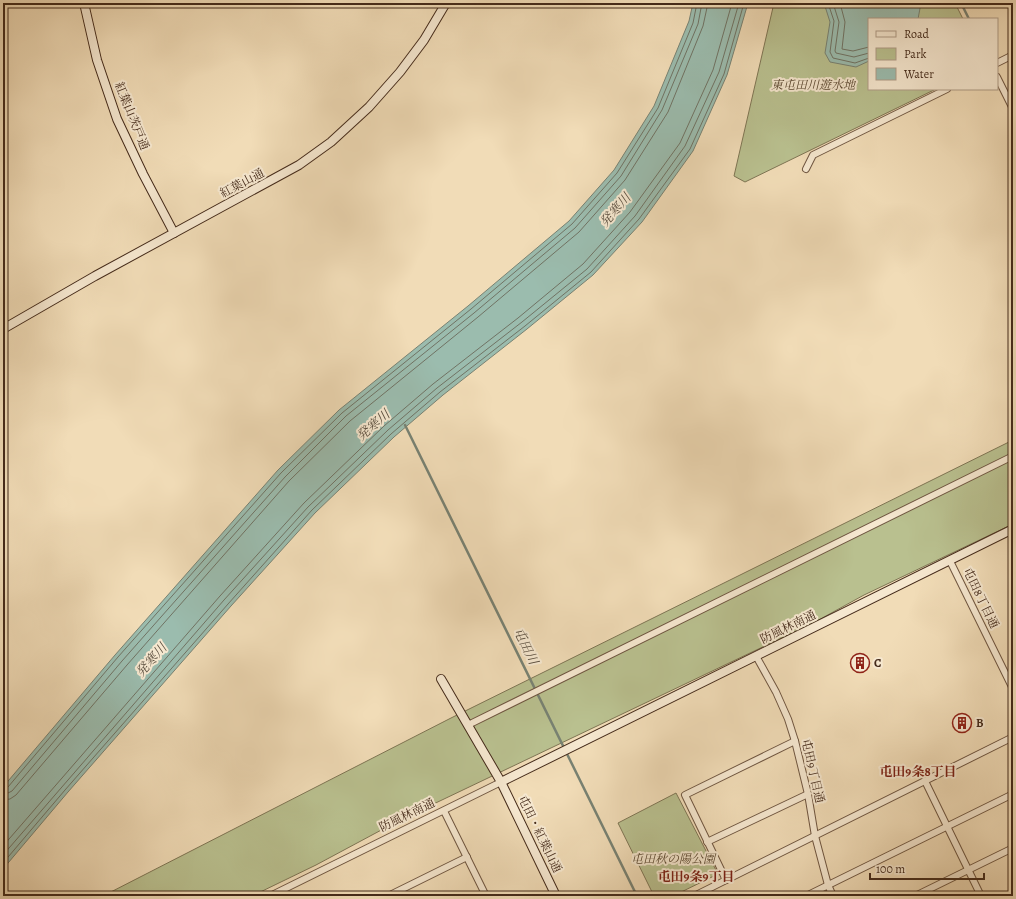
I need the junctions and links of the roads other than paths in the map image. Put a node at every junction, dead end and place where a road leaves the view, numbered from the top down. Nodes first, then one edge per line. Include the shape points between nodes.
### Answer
1 (84, 3) edge
2 (446, 3) edge
3 (1013, 55) edge
4 (998, 62) edge
5 (998, 79) edge
6 (945, 90) edge
7 (1013, 110) edge
8 (806, 169) dead end
9 (174, 233) junction
10 (3, 329) edge
11 (1013, 456) edge
12 (1013, 529) edge
13 (950, 561) junction
14 (756, 656) junction
15 (441, 680) dead end
16 (1013, 689) edge
17 (468, 725) junction
18 (1013, 737) edge
19 (795, 741) junction
20 (925, 781) junction
21 (501, 782) junction
22 (808, 794) junction
23 (1013, 794) edge
24 (444, 811) junction
25 (947, 826) junction
26 (815, 836) junction
27 (707, 842) junction
28 (1013, 848) edge
29 (467, 857) junction
30 (969, 870) junction
31 (726, 880) junction
32 (828, 885) junction
33 (707, 889) junction
34 (270, 896) edge
35 (388, 896) edge
36 (486, 896) edge
37 (556, 896) edge
38 (694, 896) edge
39 (711, 896) edge
40 (806, 896) edge
41 (833, 896) edge
42 (915, 896) edge
43 (982, 896) edge

1 - 9 street, 紅葉山茨戸通 via 97,60 117,119
2 - 9 street, 紅葉山通 via 424,40 400,72 369,107 332,142 299,165
3 - 4 street
5 - 7 street
6 - 8 street via 813,155
9 - 10 street, 紅葉山通
11 - 17 street
12 - 13 street, 防風林南通
13 - 14 street, 防風林南通
13 - 16 street, 屯田8丁目通
14 - 19 street, 屯田9丁目通 via 776,692
14 - 21 street, 防風林南通
15 - 17 street, 屯田・紅葉山通
17 - 21 street, 屯田・紅葉山通
18 - 20 street
19 - 22 street, 屯田9丁目通
19 - 27 street via 685,795
20 - 25 street
20 - 26 street
21 - 24 street, 防風林南通
21 - 37 street, 屯田・紅葉山通
22 - 26 street, 屯田9丁目通
22 - 27 street
23 - 25 street
24 - 29 street
24 - 34 street, 防風林南通
25 - 30 street
25 - 32 street
26 - 31 street
26 - 32 street, 屯田9丁目通
27 - 31 street
28 - 30 street
29 - 35 street
29 - 36 street
30 - 42 street
30 - 43 street
31 - 33 street
32 - 40 street
32 - 41 street, 屯田9丁目通
33 - 38 street
33 - 39 street

